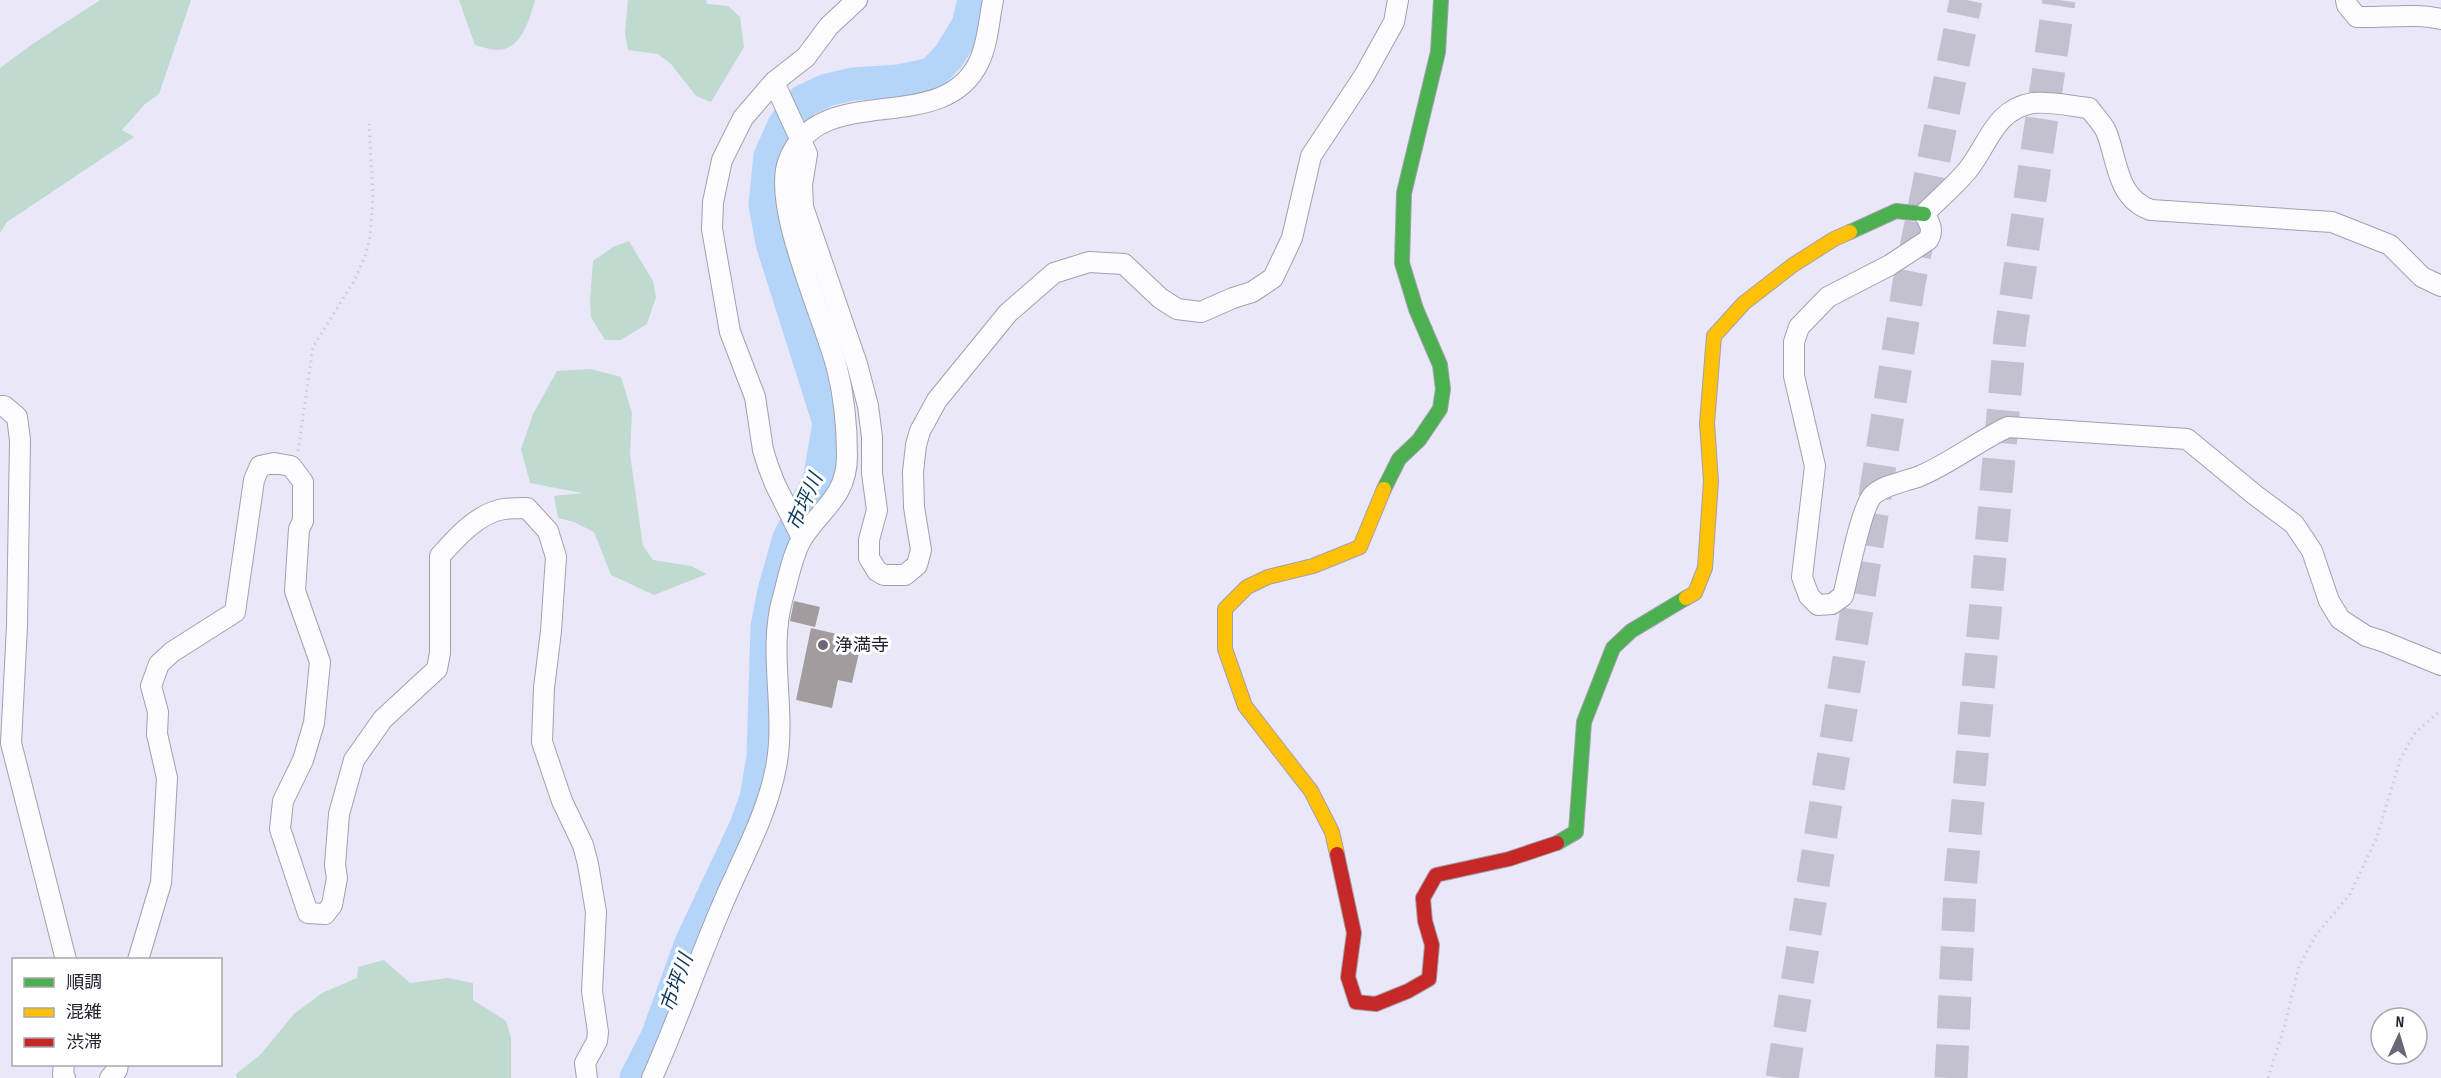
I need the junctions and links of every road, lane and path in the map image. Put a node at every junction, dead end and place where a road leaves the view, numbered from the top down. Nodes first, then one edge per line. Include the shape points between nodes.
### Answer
1 (857, 0) edge
2 (993, 0) edge
3 (1398, 0) edge
4 (1441, 0) edge
5 (2346, 0) edge
6 (2441, 19) edge
7 (774, 82) junction
8 (369, 124) dead end
9 (800, 140) junction
10 (1924, 214) junction
11 (2441, 286) edge
12 (0, 406) edge
13 (296, 472) junction
14 (802, 538) junction
15 (2441, 665) edge
16 (2441, 710) edge
17 (65, 958) edge
18 (139, 958) edge
19 (588, 1078) edge
20 (652, 1078) edge
21 (2268, 1078) edge

1 - 7 street via 829,26 807,57
2 - 9 street via 978,62 957,88 922,104 844,114
3 - 9 street via 1394,22 1364,76 1311,156 1292,238 1274,278 1252,292 1201,312 1177,309 1124,264 1089,262 1054,273 1008,312 937,400 920,431 913,472 919,560 912,571 899,577 877,571 869,558 877,510 872,423 857,364 803,207 807,154
4 - 10 street via 1438,52 1404,193 1402,263 1440,365 1440,409 1419,440 1399,459 1360,547 1313,566 1268,577 1247,587 1225,609 1225,649 1245,706 1311,791 1332,832 1354,933 1348,977 1356,1002 1376,1004 1429,979 1432,945 1423,898 1436,875 1541,850 1576,832 1584,722 1613,648 1631,631 1695,593 1706,568 1711,481 1707,423 1714,336 1744,303 1834,239 1896,211
5 - 6 street via 2357,16
7 - 9 street
7 - 14 street via 743,118 727,148 715,188 712,229 730,332 755,397 763,450
8 - 13 path via 373,195 370,236 354,281 313,347
9 - 14 street via 785,173 785,201 837,366 847,453 845,476 836,497
10 - 11 street via 1968,170 2003,117 2035,103 2089,108 2105,129 2122,185 2138,205 2151,210 2332,222 2390,245 2422,277
10 - 15 street via 1931,225 1928,240 1828,297 1799,327 1794,342 1794,376 1815,466 1802,577 1809,596 1818,605 1832,604 1843,596 1864,511 1872,496 1921,475 2008,427 2187,439 2294,524 2312,551 2329,601 2340,619 2366,636
12 - 17 street via 16,417 20,440 11,743
13 - 18 street via 291,466 274,463 260,466 254,480 235,612 172,652 159,664 151,686 167,778 161,883
13 - 19 street via 303,482 303,521 294,591 320,662 314,723 303,760 283,801 280,829 308,913 325,914 332,905 339,814 354,760 383,719 437,669 440,556 458,536 501,509 527,508 548,531 556,557 543,688 542,742 562,801 583,845 592,886 596,931 592,991 598,1032 586,1057
14 - 20 street via 778,619 779,741 772,785
16 - 21 path via 2414,734 2400,760 2377,837 2350,894 2316,935 2299,966

